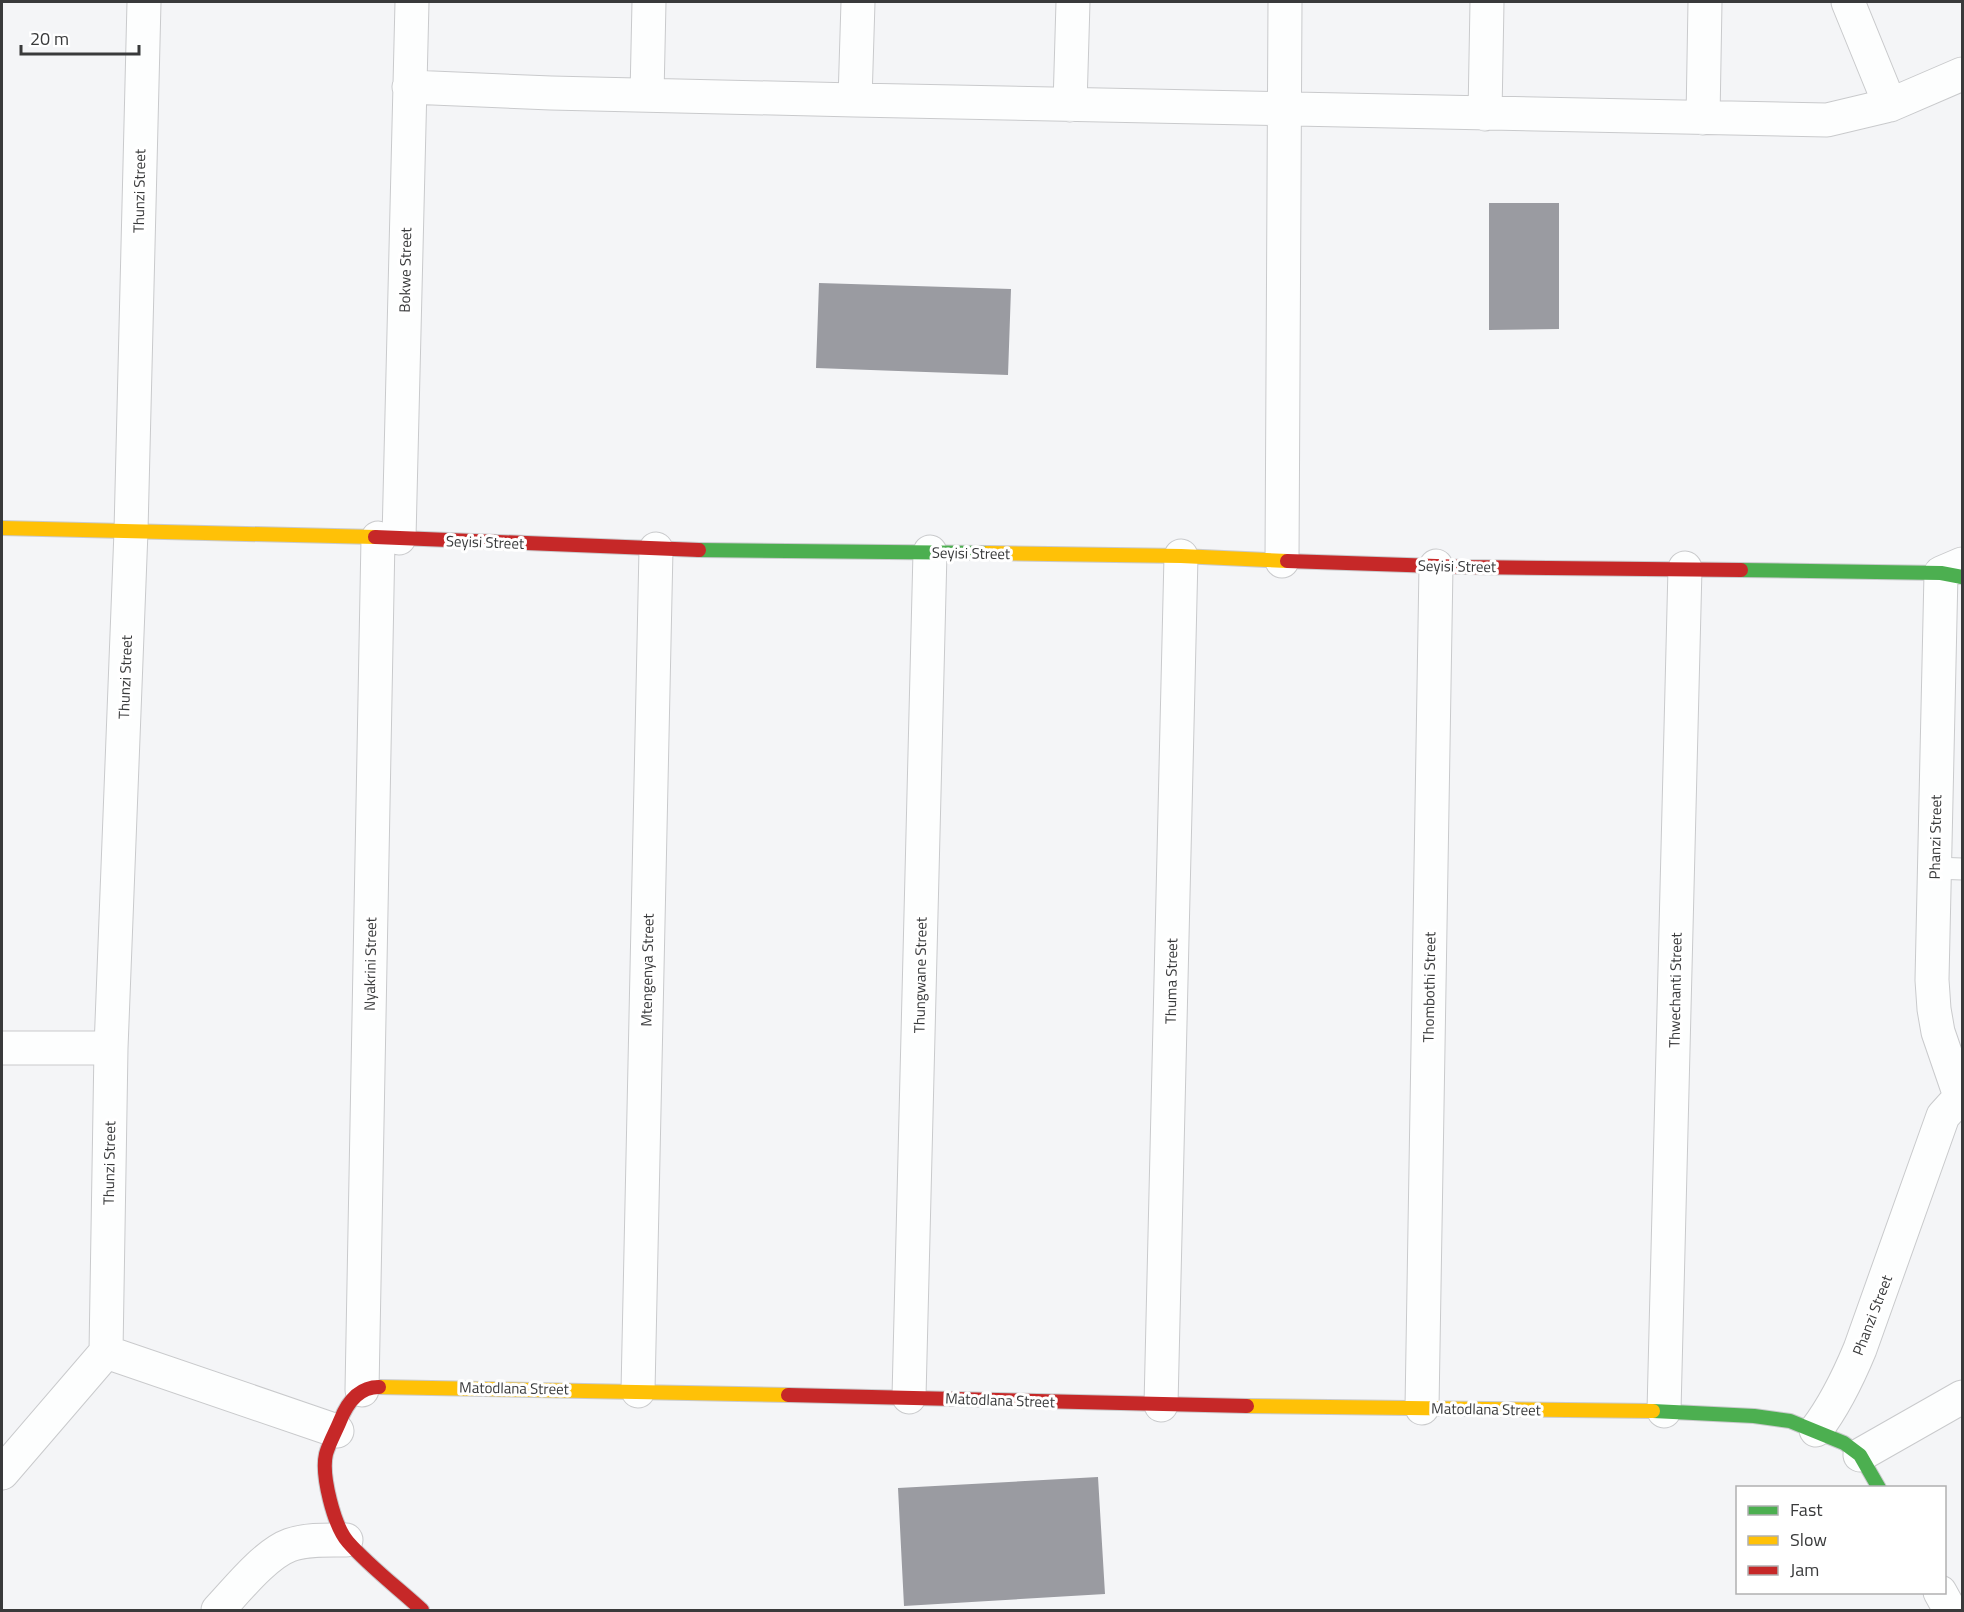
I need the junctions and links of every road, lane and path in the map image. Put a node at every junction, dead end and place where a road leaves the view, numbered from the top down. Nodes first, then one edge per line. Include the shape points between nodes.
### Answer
1 (144, 2) edge
2 (412, 2) edge
3 (649, 2) edge
4 (858, 2) edge
5 (1073, 2) edge
6 (1285, 2) edge
7 (1487, 2) edge
8 (1705, 2) edge
9 (1848, 2) edge
10 (1962, 74) edge
11 (410, 87) junction
12 (647, 95) junction
13 (855, 100) junction
14 (1070, 105) junction
15 (1890, 105) junction
16 (1284, 108) junction
17 (1485, 114) junction
18 (1702, 117) junction
19 (2, 528) edge
20 (131, 531) junction
21 (388, 538) junction
22 (656, 549) junction
23 (930, 552) junction
24 (1181, 556) junction
25 (1282, 561) junction
26 (1436, 566) junction
27 (1685, 568) junction
28 (1955, 571) edge
29 (1948, 869) edge
30 (2, 1048) edge
31 (111, 1048) junction
32 (1961, 1096) edge
33 (106, 1352) junction
34 (362, 1390) junction
35 (638, 1390) junction
36 (909, 1397) junction
37 (1962, 1397) edge
38 (1161, 1405) junction
39 (1422, 1408) junction
40 (1664, 1411) junction
41 (1816, 1430) junction
42 (337, 1431) junction
43 (1860, 1455) junction
44 (2, 1473) edge
45 (1878, 1486) edge
46 (346, 1540) junction
47 (1941, 1594) edge
48 (218, 1611) edge
49 (422, 1611) edge
50 (1950, 1611) edge

1 - 20 street, Thunzi Street
2 - 11 street, Bokwe Street
3 - 12 street
4 - 13 street
5 - 14 street
6 - 16 street
7 - 17 street
8 - 18 street
9 - 15 street
10 - 15 street
11 - 12 street
11 - 21 street, Bokwe Street
12 - 13 street
13 - 14 street
14 - 16 street
15 - 18 street via 1827,120
16 - 17 street
16 - 25 street
17 - 18 street
19 - 20 street, Seyisi Street
20 - 21 street, Seyisi Street
20 - 31 street, Thunzi Street
21 - 22 street, Seyisi Street
21 - 34 street, Nyakrini Street
22 - 23 street, Seyisi Street
22 - 35 street, Mtengenya Street
23 - 24 street, Seyisi Street
23 - 36 street, Thungwane Street
24 - 25 street, Seyisi Street
24 - 38 street, Thuma Street
25 - 26 street, Seyisi Street
26 - 27 street, Seyisi Street
26 - 39 street, Thombothi Street
27 - 28 street, Seyisi Street
27 - 40 street, Thwechanti Street
28 - 29 street, Phanzi Street
29 - 32 street, Phanzi Street via 1932,980 1938,1032
30 - 31 street
31 - 33 street, Thunzi Street
32 - 41 street, Phanzi Street via 1943,1116 1935,1134 1847,1381
33 - 42 street
33 - 44 street
34 - 35 street, Matodlana Street via 389,1386
34 - 42 street via 351,1401
35 - 36 street, Matodlana Street
36 - 38 street, Matodlana Street
37 - 43 street
38 - 39 street, Matodlana Street
39 - 40 street, Matodlana Street
40 - 41 street, Matodlana Street via 1754,1416 1790,1421
41 - 43 street, Matodlana Street
42 - 46 street via 326,1455 325,1474 328,1497
43 - 45 street, Matodlana Street
46 - 48 street via 289,1545 263,1563
46 - 49 street
47 - 50 street

